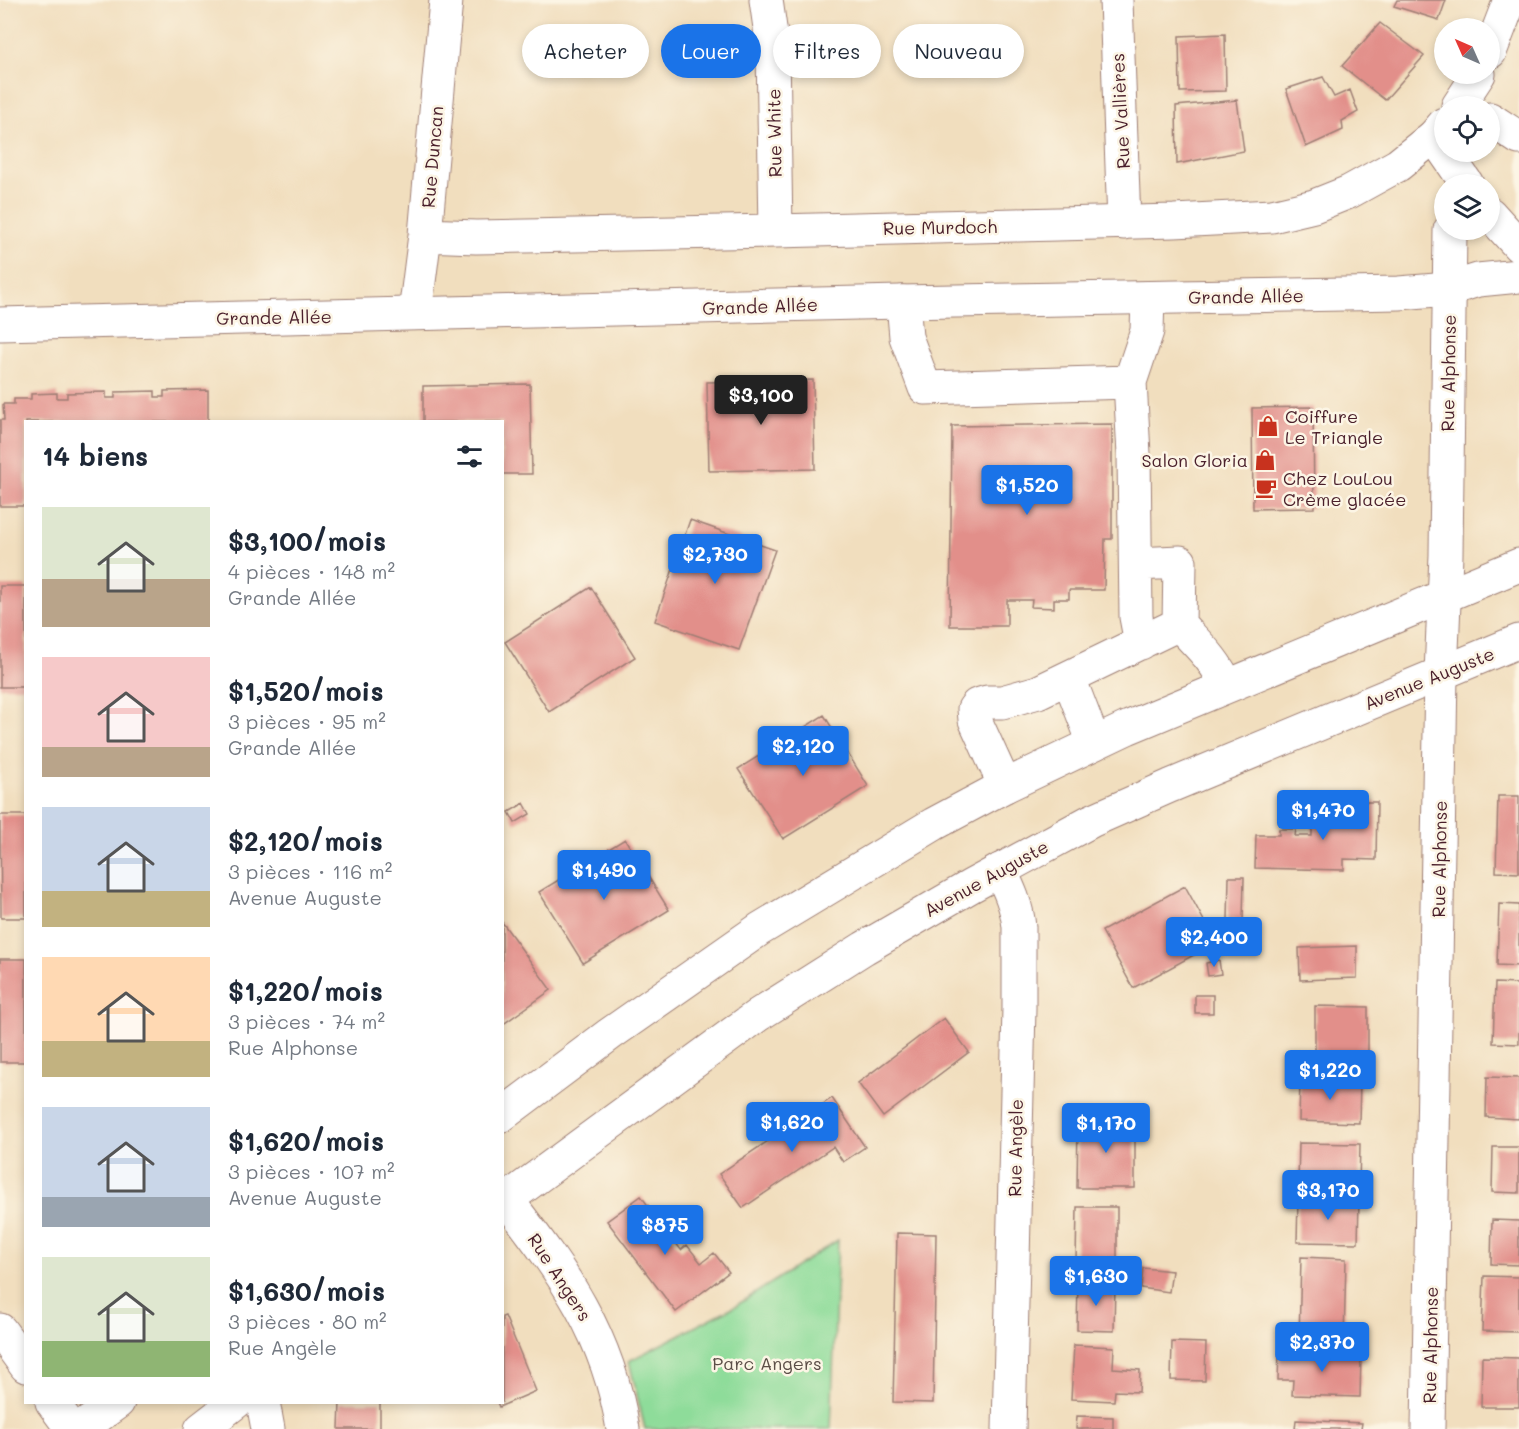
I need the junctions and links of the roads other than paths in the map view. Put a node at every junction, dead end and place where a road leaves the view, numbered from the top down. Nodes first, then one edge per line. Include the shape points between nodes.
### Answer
1 (446, 0) edge
2 (766, 0) edge
3 (1116, 0) edge
4 (1510, 0) edge
5 (1500, 26) edge
6 (1500, 126) edge
7 (1434, 131) edge
8 (1519, 138) edge
9 (1124, 223) junction
10 (1500, 225) edge
11 (776, 231) junction
12 (425, 235) junction
13 (1449, 240) edge
14 (1519, 246) edge
15 (1519, 276) edge
16 (1449, 289) junction
17 (1148, 298) junction
18 (903, 302) junction
19 (415, 313) junction
20 (0, 324) edge
21 (1130, 382) junction
22 (1136, 564) junction
23 (1519, 565) edge
24 (1444, 597) junction
25 (1179, 624) junction
26 (1519, 641) edge
27 (1141, 643) junction
28 (1441, 674) junction
29 (1069, 678) junction
30 (1226, 686) junction
31 (1094, 743) junction
32 (1005, 786) junction
33 (1000, 870) junction
34 (504, 1114) edge
35 (505, 1201) edge
36 (0, 1330) edge
37 (24, 1363) edge
38 (53, 1404) edge
39 (115, 1404) edge
40 (233, 1404) edge
41 (263, 1404) edge
42 (72, 1429) edge
43 (80, 1429) edge
44 (201, 1429) edge
45 (268, 1429) edge
46 (623, 1429) edge
47 (1009, 1429) edge
48 (1428, 1429) edge

1 - 12 street, Rue Duncan
2 - 11 street, Rue White via 773,49
3 - 9 street, Rue Vallières
4 - 5 street
6 - 8 street
7 - 9 street, Rue Murdoch via 1398,165 1314,206 1250,218
9 - 11 street, Rue Murdoch
10 - 14 street
11 - 12 street, Rue Murdoch
12 - 19 street, Rue Duncan
13 - 16 street
15 - 16 street, Grande Allée via 1478,280
16 - 17 street, Grande Allée
16 - 24 street, Rue Alphonse
17 - 18 street, Grande Allée
17 - 21 street via 1147,331
18 - 19 street, Grande Allée
18 - 21 street via 906,337 925,388
19 - 20 street, Grande Allée
21 - 22 street
22 - 25 street via 1180,562
22 - 27 street via 1136,617
23 - 24 street
24 - 28 street, Rue Alphonse
24 - 30 street
25 - 27 street
25 - 30 street via 1213,660
26 - 28 street, Avenue Auguste
27 - 29 street
28 - 33 street, Avenue Auguste via 1170,786 1092,821
28 - 48 street, Rue Alphonse
29 - 31 street
29 - 32 street via 1029,695 977,705 974,710
30 - 31 street
31 - 32 street
32 - 34 street via 759,929
33 - 35 street, Avenue Auguste via 758,1015
33 - 47 street, Rue Angèle via 1018,913
35 - 46 street, Rue Angers via 551,1258 582,1307 608,1366
36 - 37 street
38 - 42 street
39 - 43 street
40 - 44 street
41 - 45 street

